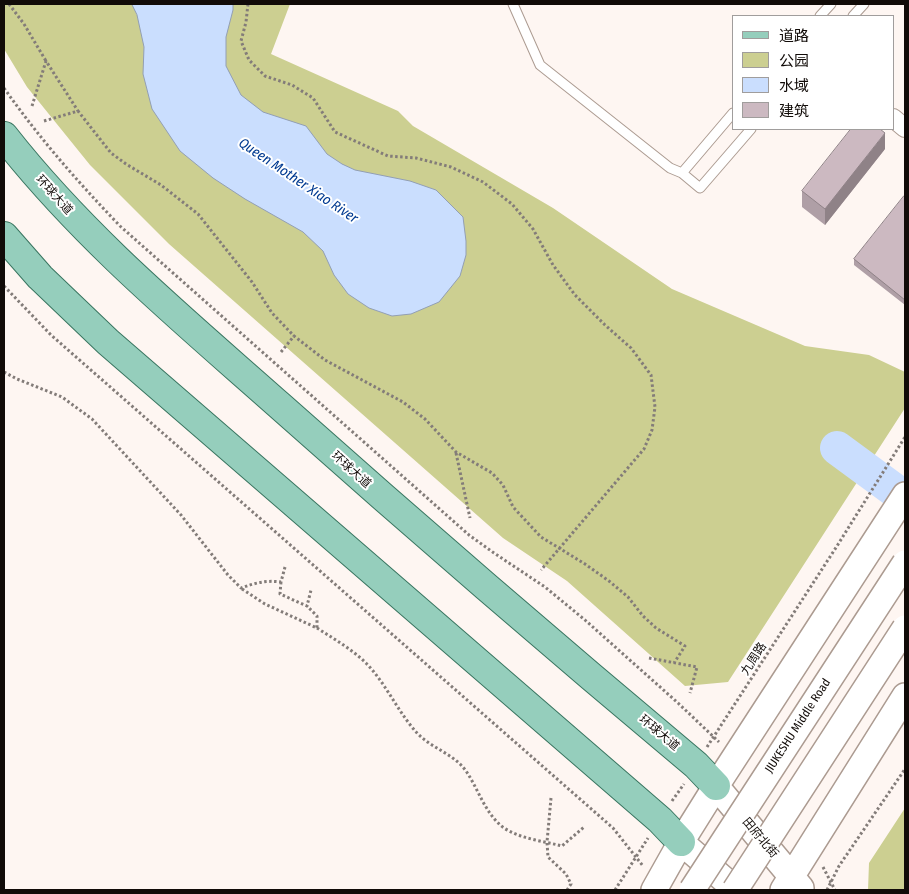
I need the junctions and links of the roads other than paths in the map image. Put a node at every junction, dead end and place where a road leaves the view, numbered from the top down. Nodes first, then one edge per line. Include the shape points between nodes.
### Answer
1 (513, 4) edge
2 (831, 4) edge
3 (864, 4) edge
4 (821, 15) edge
5 (854, 15) edge
6 (732, 114) edge
7 (894, 119) edge
8 (905, 128) edge
9 (750, 130) edge
10 (4, 136) edge
11 (682, 173) junction
12 (4, 236) edge
13 (905, 495) edge
14 (905, 562) edge
15 (905, 628) edge
16 (905, 696) edge
17 (716, 786) junction
18 (681, 842) junction
19 (793, 886) edge
20 (655, 888) edge
21 (692, 890) edge
22 (736, 890) edge

1 - 11 lane via 540,65 670,168
2 - 4 lane
3 - 5 lane
6 - 11 lane
7 - 8 street
9 - 11 lane via 700,188
10 - 17 main road, 环球大道 via 48,190 164,304 381,496 696,764
12 - 18 main road via 40,277 108,342 660,820
13 - 17 main road
14 - 21 main road, JIUKESHU Middle Road, bridge
15 - 22 main road, bridge
16 - 19 main road
17 - 18 main road
17 - 19 main road, 田府北街
18 - 20 main road
18 - 22 main road

